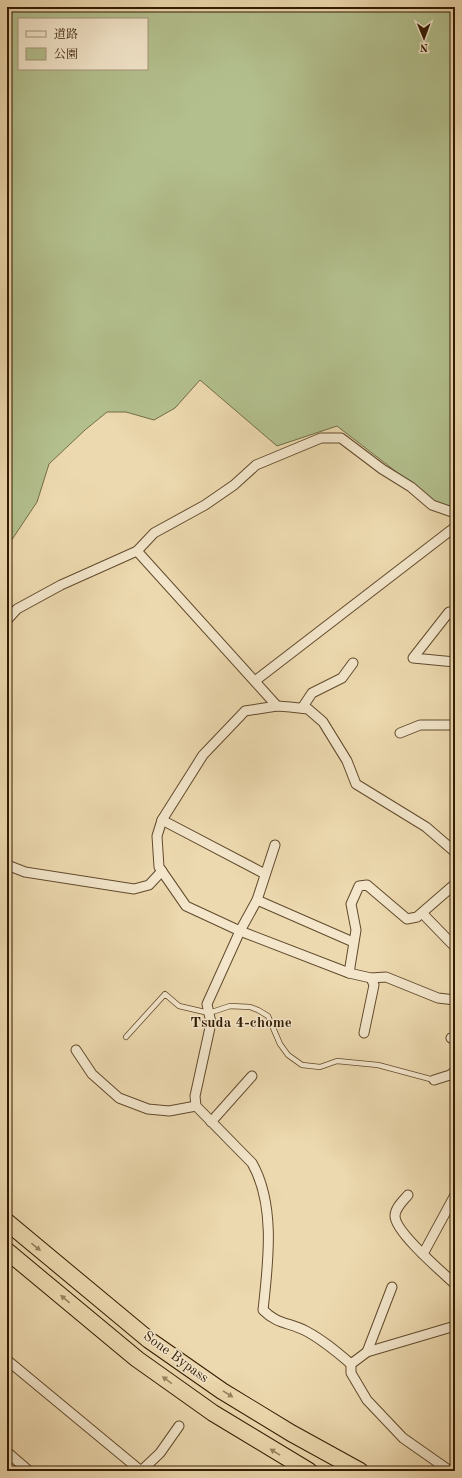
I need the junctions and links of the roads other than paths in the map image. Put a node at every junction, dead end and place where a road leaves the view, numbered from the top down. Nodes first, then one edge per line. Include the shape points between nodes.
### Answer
1 (455, 513) edge
2 (455, 526) edge
3 (137, 551) junction
4 (455, 612) edge
5 (7, 620) edge
6 (455, 662) edge
7 (353, 663) dead end
8 (256, 681) junction
9 (277, 706) junction
10 (302, 708) junction
11 (455, 725) edge
12 (400, 733) dead end
13 (162, 820) junction
14 (275, 845) dead end
15 (455, 852) edge
16 (7, 864) edge
17 (162, 871) junction
18 (265, 874) junction
19 (455, 884) edge
20 (257, 900) junction
21 (422, 913) junction
22 (240, 931) junction
23 (353, 942) junction
24 (455, 947) edge
25 (349, 973) junction
26 (371, 978) junction
27 (455, 1000) edge
28 (209, 1013) junction
29 (364, 1032) dead end
30 (126, 1037) dead end
31 (76, 1050) dead end
32 (455, 1071) edge
33 (252, 1076) dead end
34 (434, 1080) joint
35 (196, 1106) junction
36 (211, 1122) junction
37 (455, 1195) edge
38 (408, 1196) dead end
39 (7, 1222) edge
40 (7, 1251) edge
41 (423, 1254) junction
42 (455, 1284) edge
43 (392, 1287) dead end
44 (455, 1326) edge
45 (367, 1352) junction
46 (7, 1360) edge
47 (351, 1364) junction
48 (178, 1426) dead end
49 (7, 1452) edge
50 (29, 1471) edge
51 (141, 1471) edge
52 (309, 1471) edge
53 (360, 1471) edge
54 (450, 1471) edge

1 - 3 street via 432,505 411,487 341,438 331,436 256,466 205,505 154,533
2 - 8 street
3 - 5 street via 61,584 17,609
3 - 8 street
4 - 6 street via 449,612 413,658
7 - 10 street via 342,678 312,693
8 - 9 street
9 - 10 street
9 - 13 street via 244,711 203,755
10 - 15 street via 308,709 323,722 348,761 356,784 426,827
11 - 12 street via 420,725
13 - 17 street via 157,836 159,867
13 - 18 street
14 - 18 street
16 - 17 street via 25,872 134,889 149,885
17 - 22 street via 186,906
18 - 20 street
19 - 21 street
20 - 22 street
20 - 23 street
21 - 23 street via 407,919 368,885 359,886 351,904 356,930
21 - 24 street
22 - 25 street
22 - 28 street via 207,1004
23 - 25 street
25 - 26 street
26 - 27 street via 386,977 438,998
26 - 29 street via 374,985
28 - 30 lane via 179,1006 165,994
28 - 34 lane via 230,1006 258,1010 268,1016 280,1044 288,1055 302,1065 320,1067 337,1061 378,1065
28 - 35 street via 211,1023 195,1096
31 - 35 street via 92,1074 119,1098 148,1109 169,1111
32 - 34 street
33 - 36 street
35 - 36 street
36 - 47 street via 252,1163 259,1174 266,1206 269,1256 263,1310 272,1319 305,1330
37 - 41 street
38 - 41 street via 397,1208 395,1216
39 -> 53 highway, Sone Bypass via 150,1340 228,1394
52 -> 40 highway, Sone Bypass via 213,1413 143,1363
41 - 42 street
43 - 45 street
44 - 45 street
45 - 47 street
46 - 51 street
47 - 54 street via 351,1373 367,1400 403,1438
48 - 51 street via 160,1453
49 - 50 street

